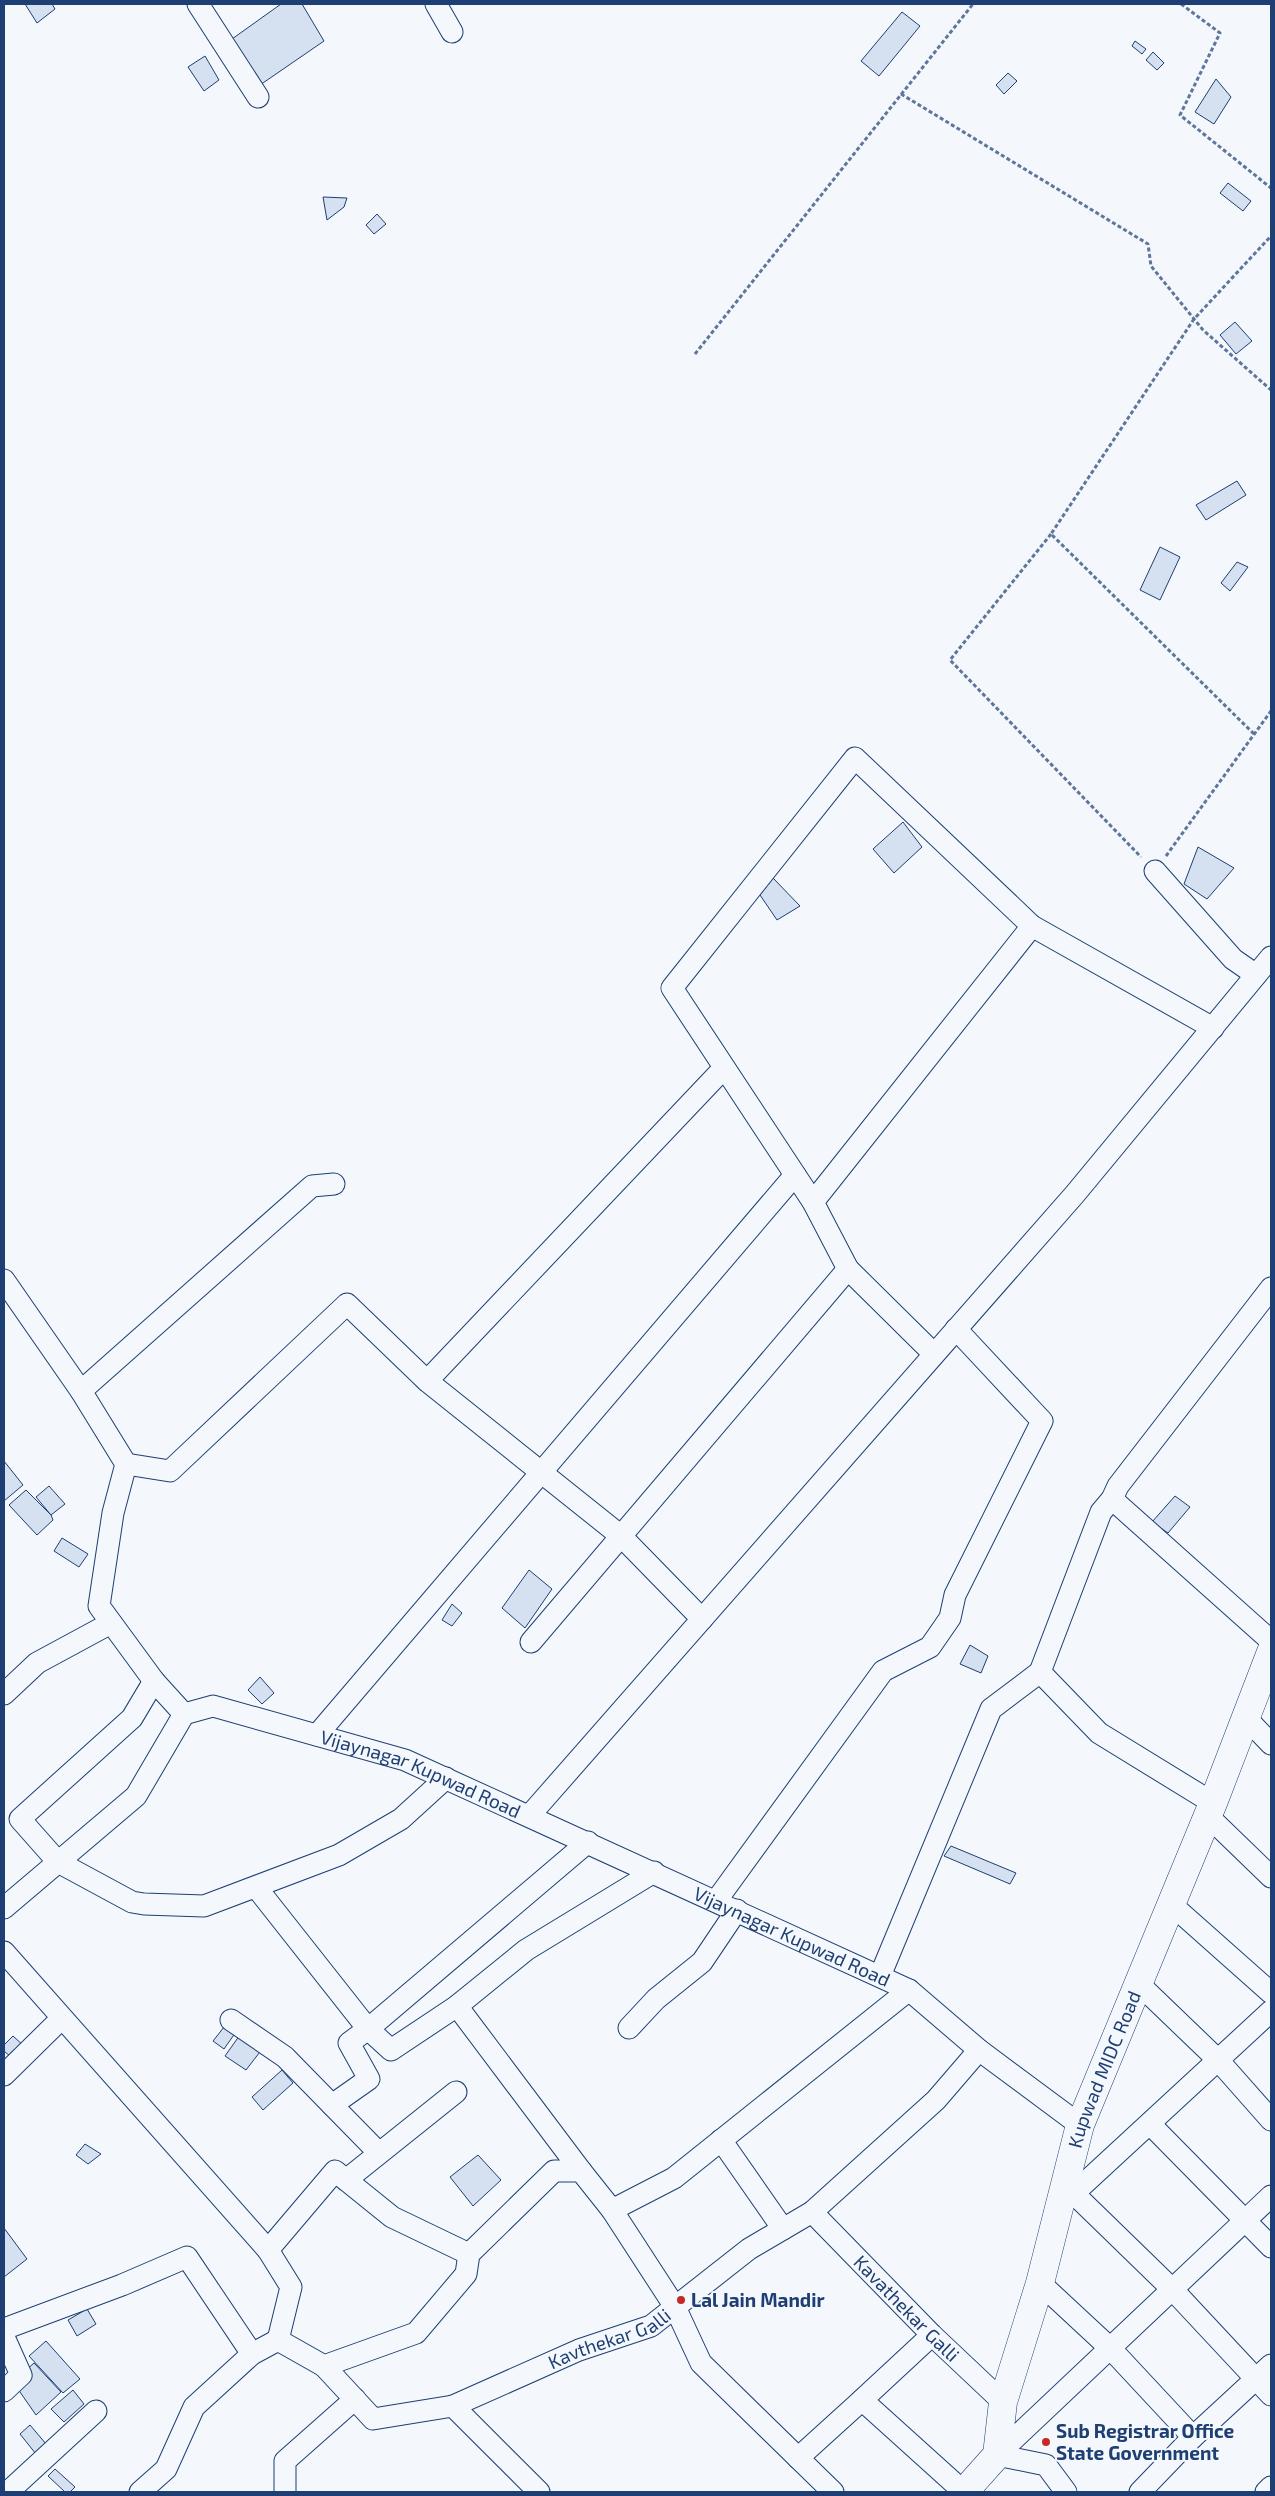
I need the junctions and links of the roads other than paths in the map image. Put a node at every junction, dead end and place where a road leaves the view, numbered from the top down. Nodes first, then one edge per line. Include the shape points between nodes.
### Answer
1 (198, 4) edge
2 (436, 4) edge
3 (452, 32) dead end
4 (258, 97) dead end
5 (1155, 871) road end
6 (1032, 926) junction
7 (1271, 957) edge
8 (1256, 975) junction
9 (1212, 1028) junction
10 (724, 1068) junction
11 (795, 1175) junction
12 (334, 1184) dead end
13 (813, 1202) junction
14 (848, 1269) junction
15 (4, 1280) edge
16 (1271, 1288) edge
17 (956, 1329) junction
18 (934, 1354) junction
19 (427, 1382) junction
20 (81, 1391) junction
21 (126, 1464) junction
22 (540, 1472) junction
23 (1112, 1499) junction
24 (621, 1536) junction
25 (702, 1619) junction
26 (112, 1623) junction
27 (1271, 1641) edge
28 (531, 1642) dead end
29 (1271, 1652) edge
30 (1040, 1672) junction
31 (154, 1681) junction
32 (4, 1694) edge
33 (184, 1714) junction
34 (1247, 1719) junction
35 (317, 1735) junction
36 (1271, 1744) edge
37 (446, 1778) junction
38 (1211, 1810) junction
39 (12, 1816) edge
40 (530, 1816) junction
41 (588, 1842) junction
42 (58, 1862) junction
43 (654, 1872) junction
44 (1271, 1877) edge
45 (256, 1887) junction
46 (716, 1901) junction
47 (1172, 1905) junction
48 (4, 1908) edge
49 (737, 1910) junction
50 (4, 1952) edge
51 (880, 1976) junction
52 (1140, 1985) junction
53 (909, 1990) junction
54 (1271, 1994) edge
55 (457, 2006) junction
56 (1271, 2012) edge
57 (62, 2018) junction
58 (231, 2020) dead end
59 (629, 2028) dead end
60 (368, 2029) junction
61 (979, 2050) junction
62 (1218, 2060) junction
63 (4, 2075) edge
64 (456, 2092) dead end
65 (332, 2105) junction
66 (1271, 2120) edge
67 (1150, 2124) junction
68 (1080, 2125) junction
69 (720, 2140) junction
70 (379, 2153) junction
71 (581, 2172) junction
72 (346, 2180) junction
73 (1069, 2189) junction
74 (1271, 2196) edge
75 (612, 2210) junction
76 (812, 2212) junction
77 (1245, 2221) junction
78 (783, 2229) junction
79 (1271, 2248) edge
80 (268, 2250) junction
81 (469, 2254) junction
82 (1040, 2283) junction
83 (1173, 2290) junction
84 (675, 2307) junction
85 (4, 2328) edge
86 (932, 2335) junction
87 (4, 2337) edge
88 (278, 2340) junction
89 (1111, 2349) junction
90 (252, 2354) junction
91 (324, 2366) junction
92 (1264, 2372) edge
93 (4, 2391) edge
94 (1271, 2395) edge
95 (355, 2399) junction
96 (862, 2400) junction
97 (1003, 2402) junction
98 (453, 2406) junction
99 (96, 2411) dead end
100 (1193, 2437) junction
101 (997, 2455) junction
102 (798, 2458) junction
103 (1271, 2487) edge
104 (8, 2492) edge
105 (140, 2492) edge
106 (285, 2492) edge
107 (539, 2492) edge
108 (833, 2492) edge
109 (964, 2492) edge
110 (1066, 2492) edge
111 (1140, 2492) edge
112 (1266, 2492) edge

1 - 4 street
2 - 3 street
5 - 8 street via 1233,959
6 - 9 street
6 - 10 street via 854,758 672,988
6 - 13 street
7 - 8 street
8 - 9 street
9 - 17 street via 1075,1194
10 - 11 street
10 - 19 street
11 - 13 street
11 - 22 street
12 - 20 street via 312,1186
13 - 14 street
14 - 18 street
14 - 24 street
15 - 20 street
16 - 23 street via 1118,1486
17 - 18 street
17 - 46 street via 1042,1422 955,1596 950,1618 930,1647 883,1671
18 - 25 street
19 - 21 street via 347,1304 170,1471
19 - 22 street
20 - 21 street
21 - 26 street via 114,1513 99,1606
22 - 24 street
22 - 35 street
23 - 27 street
23 - 30 street via 1101,1512
24 - 25 street
24 - 28 street
25 - 40 street
26 - 31 street
26 - 32 street via 38,1663
29 - 34 main road, Kupwad MIDC Road
30 - 38 street via 1099,1733
30 - 51 street via 991,1709
31 - 33 street
31 - 39 street via 132,1718
33 - 35 street, Vijaynagar Kupwad Road via 213,1706
33 - 42 street via 136,1796
34 - 36 street
34 - 38 main road, Kupwad MIDC Road
35 - 37 street, Vijaynagar Kupwad Road via 405,1760
37 - 40 street, Vijaynagar Kupwad Road
37 - 45 street via 401,1819 339,1855
38 - 44 street
38 - 47 main road, Kupwad MIDC Road
39 - 42 street
40 - 41 street, Vijaynagar Kupwad Road
41 - 43 street, Vijaynagar Kupwad Road
41 - 60 street
42 - 45 street via 132,1902 144,1904 204,1906
42 - 48 street
43 - 46 street, Vijaynagar Kupwad Road
43 - 55 street via 526,1950
45 - 60 street
46 - 49 street, Vijaynagar Kupwad Road
47 - 52 main road, Kupwad MIDC Road
47 - 54 street
49 - 51 street, Vijaynagar Kupwad Road
49 - 59 street via 702,1962 656,1999
50 - 57 street
51 - 53 street, Vijaynagar Kupwad Road
52 - 62 street
52 - 68 main road, Kupwad MIDC Road
53 - 61 street, Vijaynagar Kupwad Road
53 - 69 street
55 - 60 street via 391,2050
55 - 71 street
56 - 62 street
57 - 63 street
57 - 80 street
58 - 65 street via 286,2056
60 - 65 street via 349,2043 369,2079
61 - 68 street, Vijaynagar Kupwad Road
61 - 76 street, Kavthekar Galli via 936,2100
62 - 66 street
62 - 67 street
64 - 70 street
65 - 70 street
67 - 73 street
67 - 77 street
68 - 73 main road, Kupwad MIDC Road
69 - 75 street via 674,2178
69 - 78 street
70 - 72 street
71 - 75 street
71 - 81 street via 554,2171
72 - 80 street via 335,2171
72 - 81 street via 392,2216
73 - 82 main road, Kupwad MIDC Road
73 - 83 street
74 - 77 street
75 - 84 street
76 - 78 street, Kavthekar Galli
76 - 86 street, Kavathekar Galli
77 - 79 street
77 - 83 street
78 - 84 street, Kavthekar Galli via 749,2249
80 - 88 street via 291,2287
81 - 91 street via 466,2274 416,2333
82 - 89 street
82 - 97 main road, Kupwad MIDC Road
83 - 89 street
83 - 92 street
84 - 98 street, Kavthekar Galli via 651,2326 579,2350
84 - 102 street via 701,2363
85 - 90 street via 122,2285 187,2257
86 - 96 street
86 - 97 street, Kavathekar Galli
87 - 93 street via 21,2375
88 - 90 street
88 - 91 street
89 - 100 street
89 - 101 street
90 - 105 street via 194,2407 166,2469
91 - 95 street
92 - 94 street
92 - 100 street
95 - 98 street, Kavthekar Galli via 373,2419
95 - 106 street via 285,2461
96 - 102 street
96 - 109 street
97 - 101 main road, Kupwad MIDC Road
98 - 107 street
99 - 104 street
100 - 111 street
101 - 109 main road
101 - 110 street via 1046,2465
102 - 108 street
103 - 112 street

